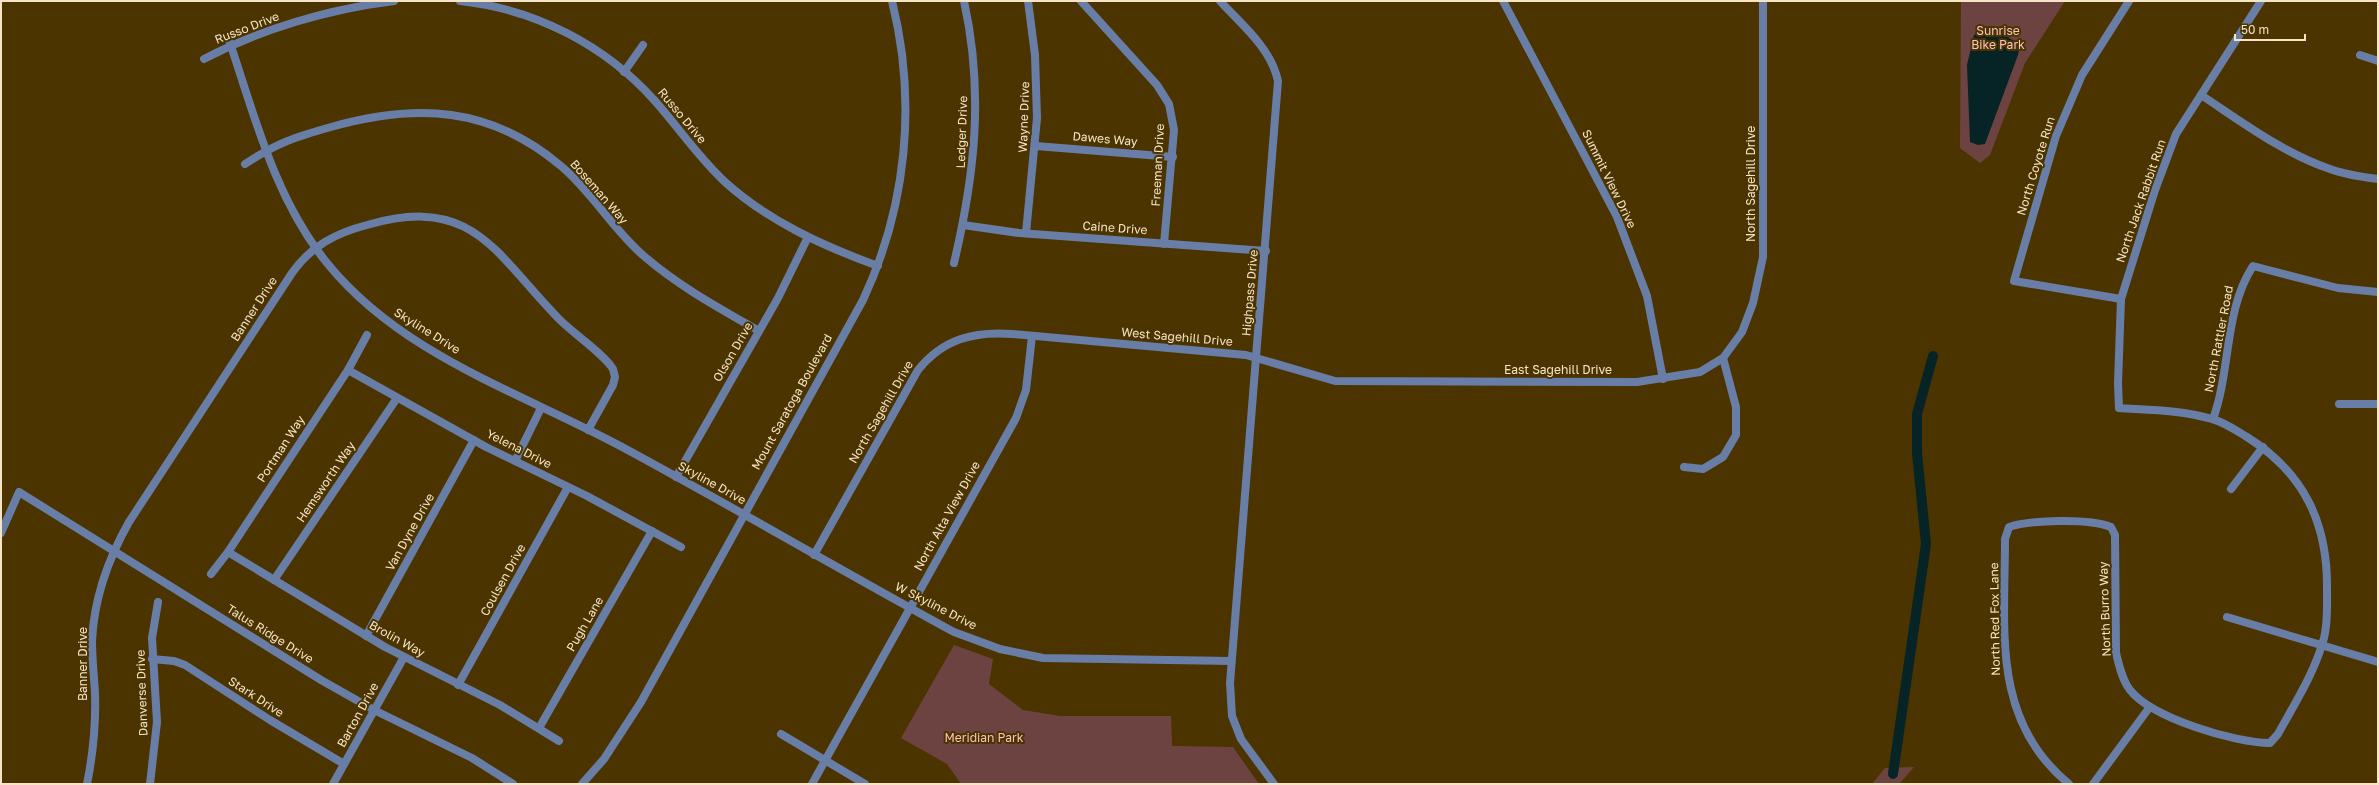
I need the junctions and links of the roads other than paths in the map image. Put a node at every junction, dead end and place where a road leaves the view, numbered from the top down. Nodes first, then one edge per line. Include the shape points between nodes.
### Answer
1 (394, 1) edge
2 (460, 1) edge
3 (892, 1) edge
4 (964, 1) edge
5 (1028, 1) edge
6 (1081, 1) edge
7 (1220, 1) edge
8 (1503, 1) edge
9 (1763, 1) edge
10 (2129, 1) edge
11 (2261, 1) edge
12 (230, 43) junction
13 (643, 46) dead end
14 (2360, 55) dead end
15 (204, 60) dead end
16 (2378, 61) edge
17 (624, 72) junction
18 (2201, 95) junction
19 (1036, 146) junction
20 (266, 150) junction
21 (1173, 157) junction
22 (245, 164) dead end
23 (2378, 179) edge
24 (963, 225) junction
25 (1026, 233) junction
26 (808, 237) junction
27 (1164, 244) junction
28 (315, 248) junction
29 (1266, 252) junction
30 (954, 263) dead end
31 (878, 266) junction
32 (2378, 292) edge
33 (2122, 299) junction
34 (759, 331) junction
35 (367, 335) dead end
36 (1032, 336) junction
37 (1257, 358) junction
38 (1723, 358) junction
39 (348, 370) junction
40 (1663, 379) junction
41 (1388, 382) joint
42 (397, 398) junction
43 (2339, 404) dead end
44 (2378, 404) edge
45 (541, 408) junction
46 (2213, 419) junction
47 (588, 430) junction
48 (474, 440) junction
49 (2263, 447) junction
50 (514, 461) junction
51 (1684, 467) dead end
52 (676, 477) junction
53 (568, 487) junction
54 (2231, 489) dead end
55 (744, 515) junction
56 (2009, 527) joint
57 (652, 531) junction
58 (1, 533) edge
59 (680, 547) dead end
60 (114, 552) junction
61 (228, 552) junction
62 (814, 555) junction
63 (211, 574) dead end
64 (274, 580) junction
65 (158, 602) dead end
66 (910, 608) junction
67 (2227, 617) dead end
68 (366, 636) junction
69 (2321, 646) junction
70 (404, 657) junction
71 (152, 659) junction
72 (1231, 661) junction
73 (2378, 662) edge
74 (458, 684) junction
75 (2149, 708) junction
76 (374, 710) junction
77 (539, 728) junction
78 (781, 734) dead end
79 (559, 741) dead end
80 (826, 759) junction
81 (344, 764) junction
82 (585, 783) edge
83 (87, 784) edge
84 (150, 784) edge
85 (333, 784) edge
86 (513, 784) edge
87 (812, 784) edge
88 (865, 784) edge
89 (1274, 784) edge
90 (2069, 784) edge
91 (2093, 784) edge

1 - 12 street, Russo Drive via 317,17
2 - 17 street, Russo Drive via 507,10 544,22 586,44
3 - 31 street, Mount Saratoga Boulevard via 903,60 906,124 898,195
4 - 24 street, Ledger Drive via 973,56 976,115 972,174
5 - 19 street, Wayne Drive via 1037,73
6 - 21 street, Freeman Drive via 1165,98 1173,122
7 - 29 street, Highpass Drive via 1264,49 1273,64 1278,81
8 - 40 street, Summit View Drive via 1617,217 1647,296
9 - 38 street, North Sagehill Drive via 1763,257 1742,332
10 - 33 street, North Coyote Run via 2082,75 2056,136 2014,281
11 - 18 street, North Jack Rabbit Run
12 - 15 street, Russo Drive
12 - 20 street, Skyline Drive
13 - 17 street
14 - 16 street
17 - 26 street, Russo Drive via 655,101 697,153 725,182 756,207
18 - 23 street via 2265,137 2316,164 2350,175
18 - 33 street, North Jack Rabbit Run via 2176,134 2155,190
19 - 21 street, Dawes Way
19 - 25 street, Wayne Drive
20 - 22 street, Boseman Way
20 - 28 street, Skyline Drive via 290,208
20 - 34 street, Boseman Way via 290,139 362,118 393,113 446,114 490,125 532,145 562,167 588,193 619,232 658,269 690,292
21 - 27 street, Freeman Drive
24 - 25 street, Caine Drive
24 - 30 street, Ledger Drive
25 - 27 street, Caine Drive
26 - 31 street, Russo Drive
26 - 34 street, Olson Drive
27 - 29 street, Caine Drive
28 - 45 street, Skyline Drive via 349,289 391,324 434,351
28 - 47 street, Banner Drive via 345,231 403,216 426,216 448,220 485,239 502,254 560,321 613,369 614,381
28 - 60 street, Banner Drive via 292,273 129,522
29 - 37 street, Highpass Drive
31 - 55 street, Mount Saratoga Boulevard via 863,300
32 - 46 street, North Rattler Road via 2338,288 2253,266 2244,279 2233,322 2224,382
33 - 46 street, North Jack Rabbit Run via 2119,408 2173,410
34 - 52 street, Olson Drive
35 - 39 street, Portman Way
36 - 37 street, West Sagehill Drive
36 - 62 street, North Sagehill Drive via 990,332 971,335 948,343 927,359 918,370
36 - 66 street, North Alta View Drive via 1026,390 1016,418
37 - 41 street, West Sagehill Drive via 1335,381
37 - 72 street, Highpass Drive
38 - 40 street, East Sagehill Drive via 1700,372
38 - 51 street via 1736,407 1736,435 1723,458 1703,469
39 - 42 street, Yelena Drive
39 - 61 street, Portman Way
40 - 41 street, East Sagehill Drive via 1636,382
42 - 48 street, Yelena Drive
42 - 64 street, Hemsworth Way
43 - 44 street
45 - 47 street, Skyline Drive
45 - 50 street
46 - 49 street
47 - 52 street, Skyline Drive
48 - 50 street, Yelena Drive
48 - 68 street, Van Dyne Drive
49 - 54 street
49 - 69 street via 2280,461 2296,480 2312,506 2326,559 2328,585 2327,620
50 - 53 street, Yelena Drive
52 - 55 street, Skyline Drive
53 - 57 street, Yelena Drive
53 - 74 street, Coulsen Drive
55 - 62 street, W Skyline Drive
55 - 82 street, Mount Saratoga Boulevard via 634,714
56 - 75 street, North Burro Way via 2022,523 2098,522 2111,527 2115,535 2116,653 2120,669 2130,689
56 - 90 street, North Red Fox Lane via 2005,539 2006,664 2016,713 2039,752
57 - 59 street, Yelena Drive
57 - 77 street, Pugh Lane
58 - 60 street, Talus Ridge Drive via 20,492
60 - 76 street, Talus Ridge Drive via 282,657
60 - 83 street, Banner Drive via 102,585 94,626 92,654 95,715
61 - 63 street, Portman Way
61 - 64 street, Brolin Way
62 - 66 street, W Skyline Drive
64 - 68 street, Brolin Way
65 - 71 street, Danverse Drive via 153,628
66 - 72 street, W Skyline Drive via 954,632 1000,649 1042,658
66 - 80 street, North Alta View Drive
67 - 69 street
68 - 70 street, Brolin Way
69 - 73 street
69 - 75 street, North Burro Way via 2297,699 2278,734 2270,743 2254,743 2174,720
70 - 74 street, Brolin Way
70 - 76 street, Barton Drive
71 - 81 street, Stark Drive via 185,665 275,724
71 - 84 street, Danverse Drive via 157,722
72 - 89 street, Highpass Drive via 1232,716 1241,739
74 - 77 street, Brolin Way
75 - 91 street
76 - 81 street, Barton Drive
76 - 86 street, Talus Ridge Drive via 472,758
77 - 79 street, Brolin Way
78 - 80 street
80 - 87 street, North Alta View Drive
80 - 88 street
81 - 85 street, Barton Drive

